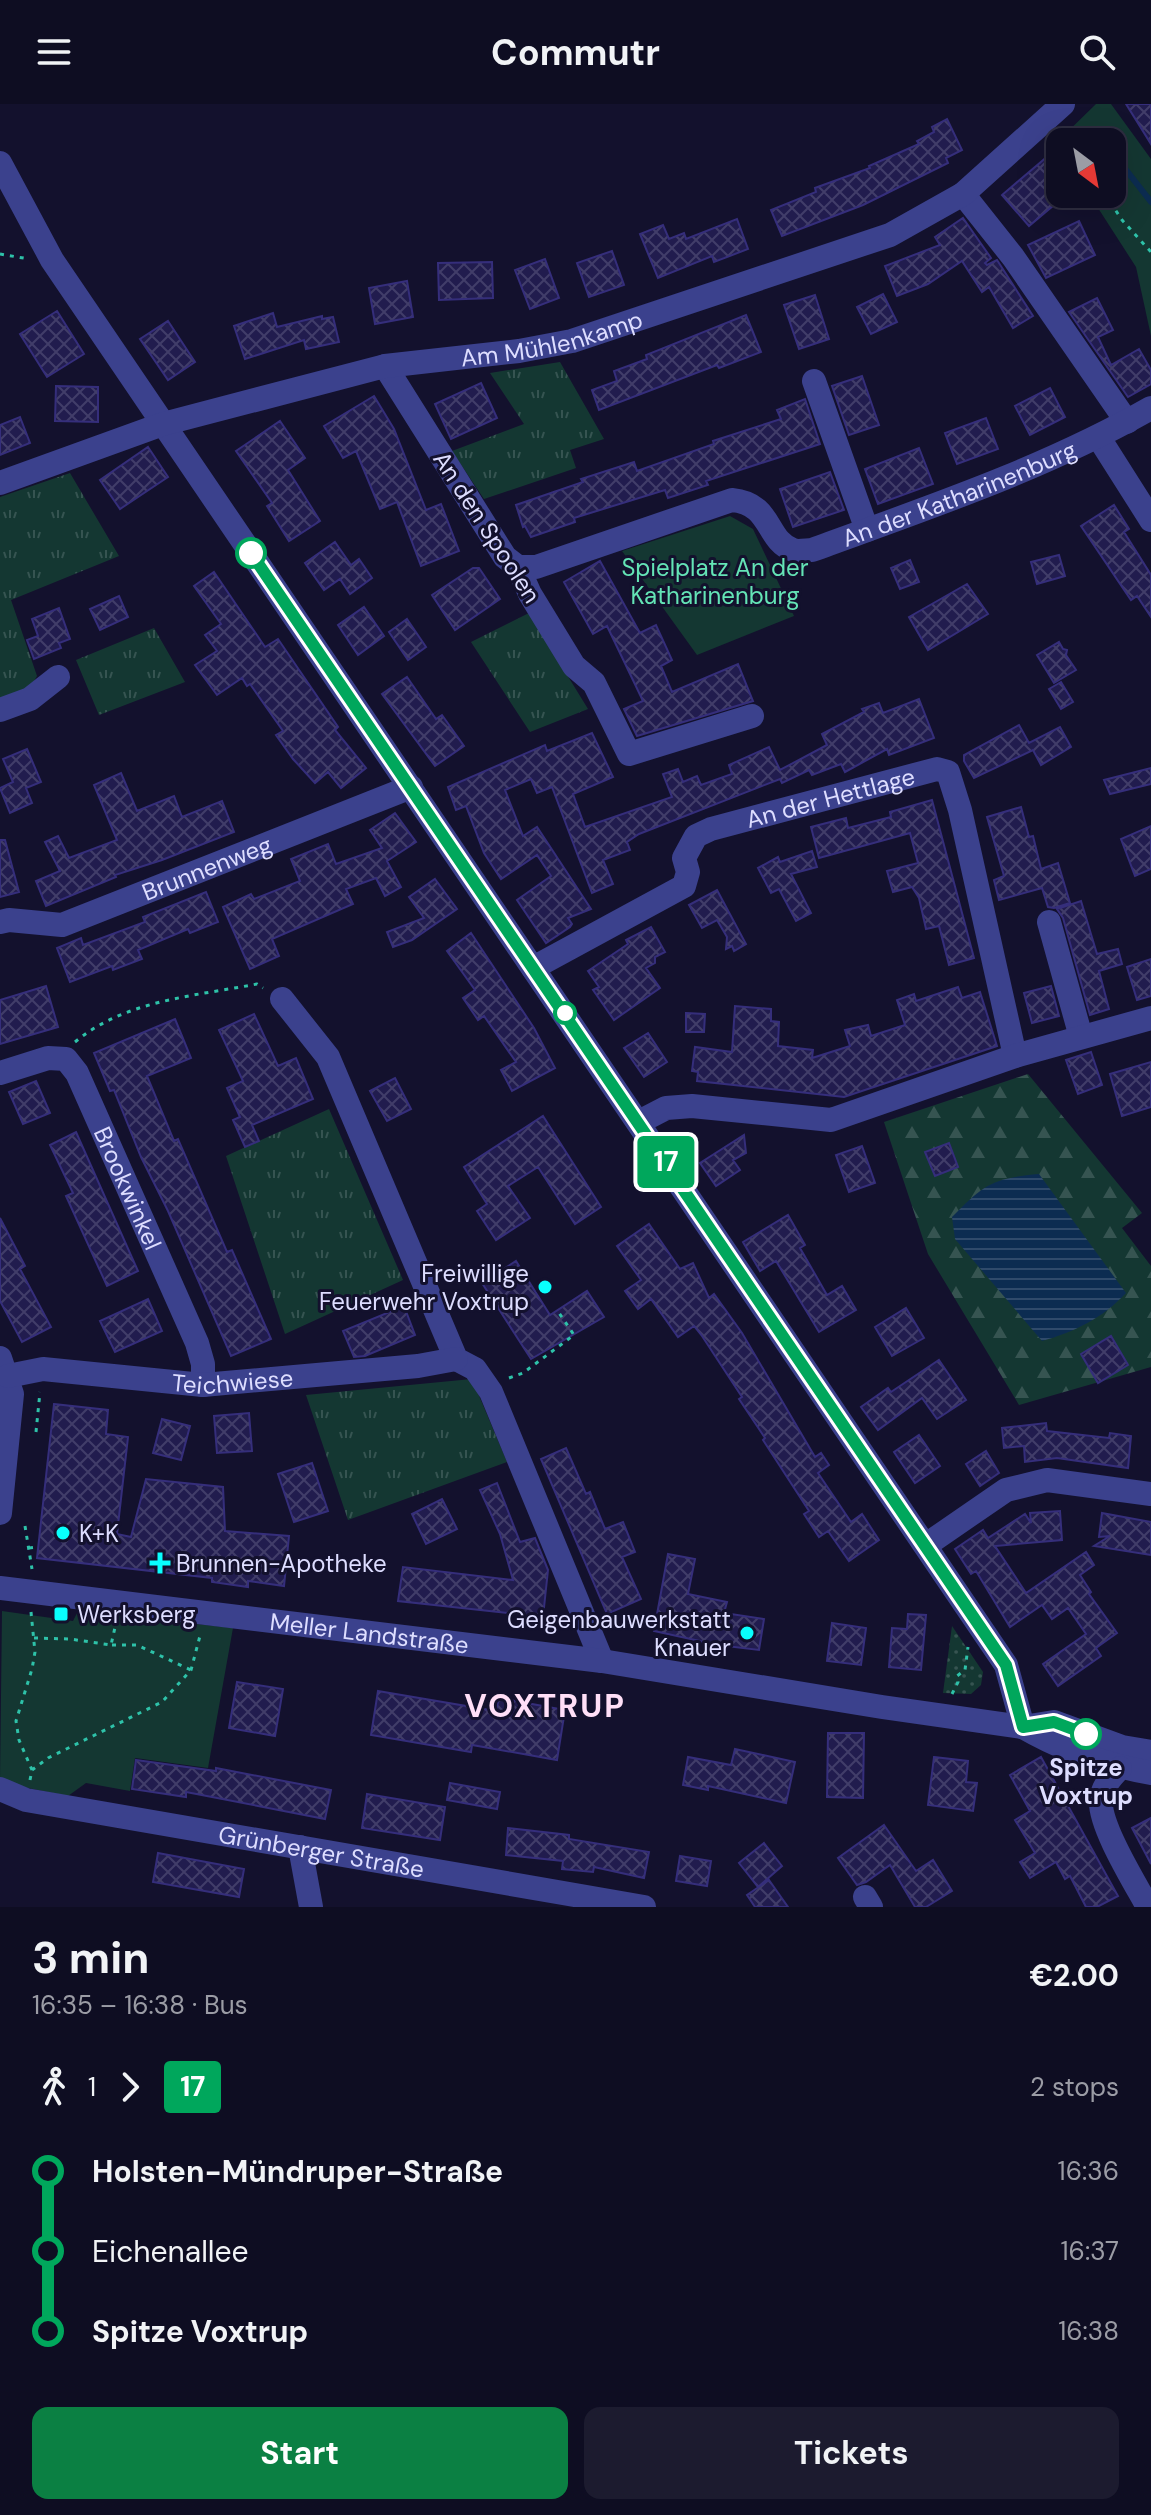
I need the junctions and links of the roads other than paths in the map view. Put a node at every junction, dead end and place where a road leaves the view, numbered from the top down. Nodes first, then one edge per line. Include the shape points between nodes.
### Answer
1 (1063, 104) edge
2 (0, 163) edge
3 (963, 194) junction
4 (385, 366) junction
5 (814, 381) dead end
6 (1151, 408) edge
7 (1127, 422) junction
8 (163, 424) junction
9 (1099, 438) junction
10 (0, 483) edge
11 (1151, 520) edge
12 (867, 530) junction
13 (518, 567) junction
14 (58, 677) dead end
15 (0, 710) edge
16 (752, 716) dead end
17 (411, 787) junction
18 (0, 922) edge
19 (1049, 922) dead end
20 (533, 968) junction
21 (282, 999) road end
22 (1151, 1018) edge
23 (1081, 1037) junction
24 (1015, 1056) junction
25 (0, 1073) edge
26 (639, 1122) junction
27 (456, 1359) junction
28 (4, 1367) edge
29 (203, 1385) junction
30 (1151, 1494) edge
31 (0, 1513) edge
32 (926, 1545) junction
33 (0, 1588) edge
34 (602, 1661) junction
35 (1023, 1727) junction
36 (1151, 1752) edge
37 (1120, 1768) junction
38 (1151, 1773) edge
39 (0, 1789) edge
40 (300, 1847) junction
41 (311, 1907) edge
42 (644, 1907) edge
43 (1148, 1907) edge

1 - 3 street, Am Mühlenkamp
2 - 8 street via 52,260
3 - 4 street, Am Mühlenkamp via 890,235 572,341
3 - 7 street
4 - 8 street, Am Mühlenkamp
4 - 13 street, An den Spoolen via 505,557
5 - 12 street
6 - 7 street, An der Katharinenburg
7 - 9 street, An der Katharinenburg
8 - 10 street, Am Mühlenkamp
8 - 17 street
9 - 11 street, An der Katharinenburg
9 - 12 street, An der Katharinenburg
12 - 13 street, An der Katharinenburg via 812,550 794,551 748,501 732,500 536,567
13 - 16 street, An den Spoolen via 574,666 594,683 629,754
14 - 15 street via 30,699
17 - 18 street, Brunnenweg via 62,925
17 - 20 street
19 - 23 street
20 - 24 street, An der Hettlage via 684,886 684,858 696,836 937,769 948,772 960,810
20 - 26 street
21 - 27 street via 328,1057
22 - 23 street
23 - 24 street
24 - 26 street via 831,1120 692,1106 666,1108
25 - 29 street, Brookwinkel via 48,1058 66,1059 77,1073 197,1343
26 - 32 street
27 - 29 street, Teichwiese
27 - 34 street via 475,1369 487,1386
28 - 29 street, Teichwiese
28 - 31 street via 12,1413
30 - 32 street via 1047,1480 1006,1490
32 - 35 street via 1010,1674
33 - 34 street, Meller Landstraße
34 - 35 street, Meller Landstraße
35 - 36 street, Meller Landstraße via 1054,1722
35 - 37 street, Meller Landstraße
37 - 38 street, Meller Landstraße
37 - 43 street via 1107,1781 1101,1800 1104,1821
39 - 40 street, Grünberger Straße via 26,1800
40 - 41 street
40 - 42 street, Grünberger Straße

